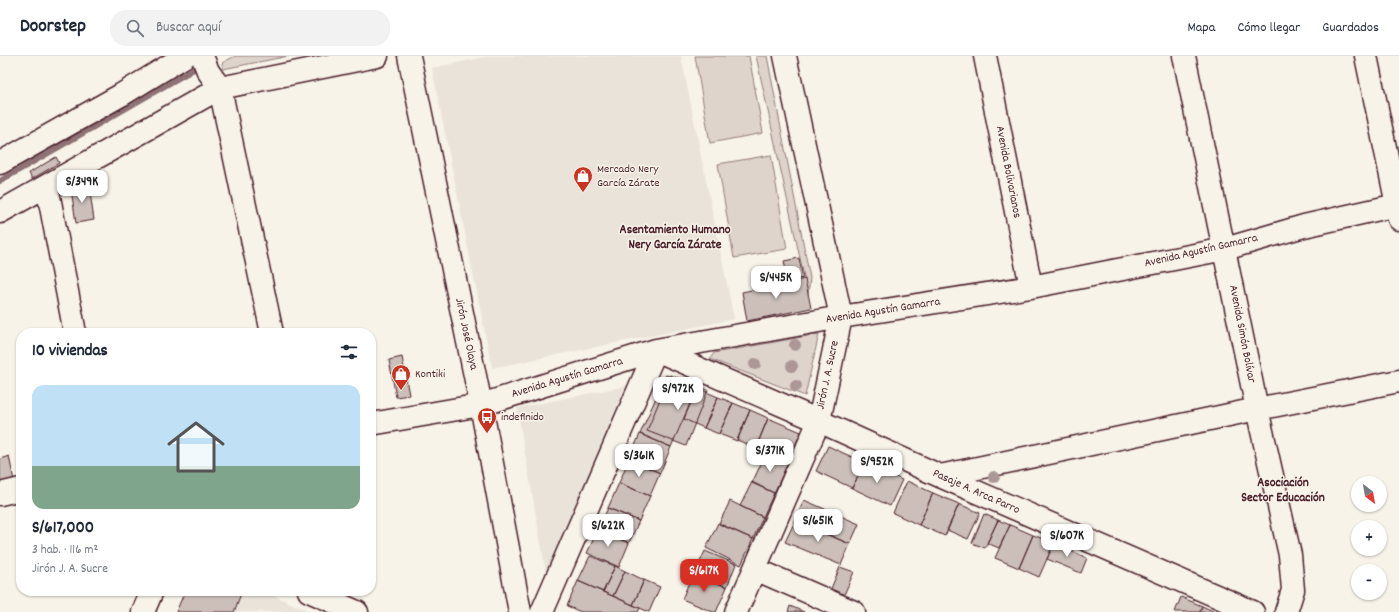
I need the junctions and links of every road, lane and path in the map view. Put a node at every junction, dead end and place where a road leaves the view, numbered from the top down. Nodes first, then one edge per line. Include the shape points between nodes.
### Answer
1 (185, 56) edge
2 (377, 56) edge
3 (409, 56) edge
4 (785, 56) edge
5 (984, 56) edge
6 (1184, 56) edge
7 (1366, 56) edge
8 (210, 72) edge
9 (0, 163) edge
10 (47, 186) junction
11 (0, 212) edge
12 (1398, 212) edge
13 (1224, 248) junction
14 (1031, 287) junction
15 (841, 317) junction
16 (74, 328) edge
17 (271, 328) edge
18 (656, 350) junction
19 (1399, 381) edge
20 (481, 405) junction
21 (1257, 409) junction
22 (819, 421) junction
23 (376, 423) edge
24 (940, 476) junction
25 (16, 490) edge
26 (0, 494) edge
27 (755, 570) junction
28 (150, 596) edge
29 (320, 596) edge
30 (143, 612) edge
31 (357, 612) edge
32 (520, 612) edge
33 (542, 612) edge
34 (736, 612) edge
35 (854, 612) edge
36 (1253, 612) edge
37 (1286, 612) edge

1 - 9 street
2 - 8 street
3 - 20 street, Jirón José Olaya
4 - 15 street, Jirón J. A. Sucre
5 - 14 street, Avenida Bolivarianos
6 - 13 street, Avenida Simón Bolívar
7 - 12 street
8 - 10 street
8 - 17 street
10 - 11 street
10 - 16 street
12 - 13 street, Avenida Agustín Gamarra via 1304,226
13 - 14 street, Avenida Agustín Gamarra
13 - 21 street, Avenida Simón Bolívar
14 - 15 street, Avenida Agustín Gamarra
15 - 18 street, Avenida Agustín Gamarra
15 - 22 street, Jirón J. A. Sucre
18 - 20 street, Avenida Agustín Gamarra
18 - 22 street, Pasaje A. Arca Parro
18 - 33 street
19 - 21 street
20 - 23 street, Avenida Agustín Gamarra
20 - 32 street, Jirón José Olaya
21 - 24 street
21 - 37 street, Avenida Simón Bolívar via 1290,556 1294,590
22 - 24 street, Pasaje A. Arca Parro
22 - 27 street, Jirón J. A. Sucre
24 - 36 street, Pasaje A. Arca Parro
25 - 26 street
27 - 34 street, Jirón J. A. Sucre
27 - 35 street
28 - 30 street
29 - 31 street

